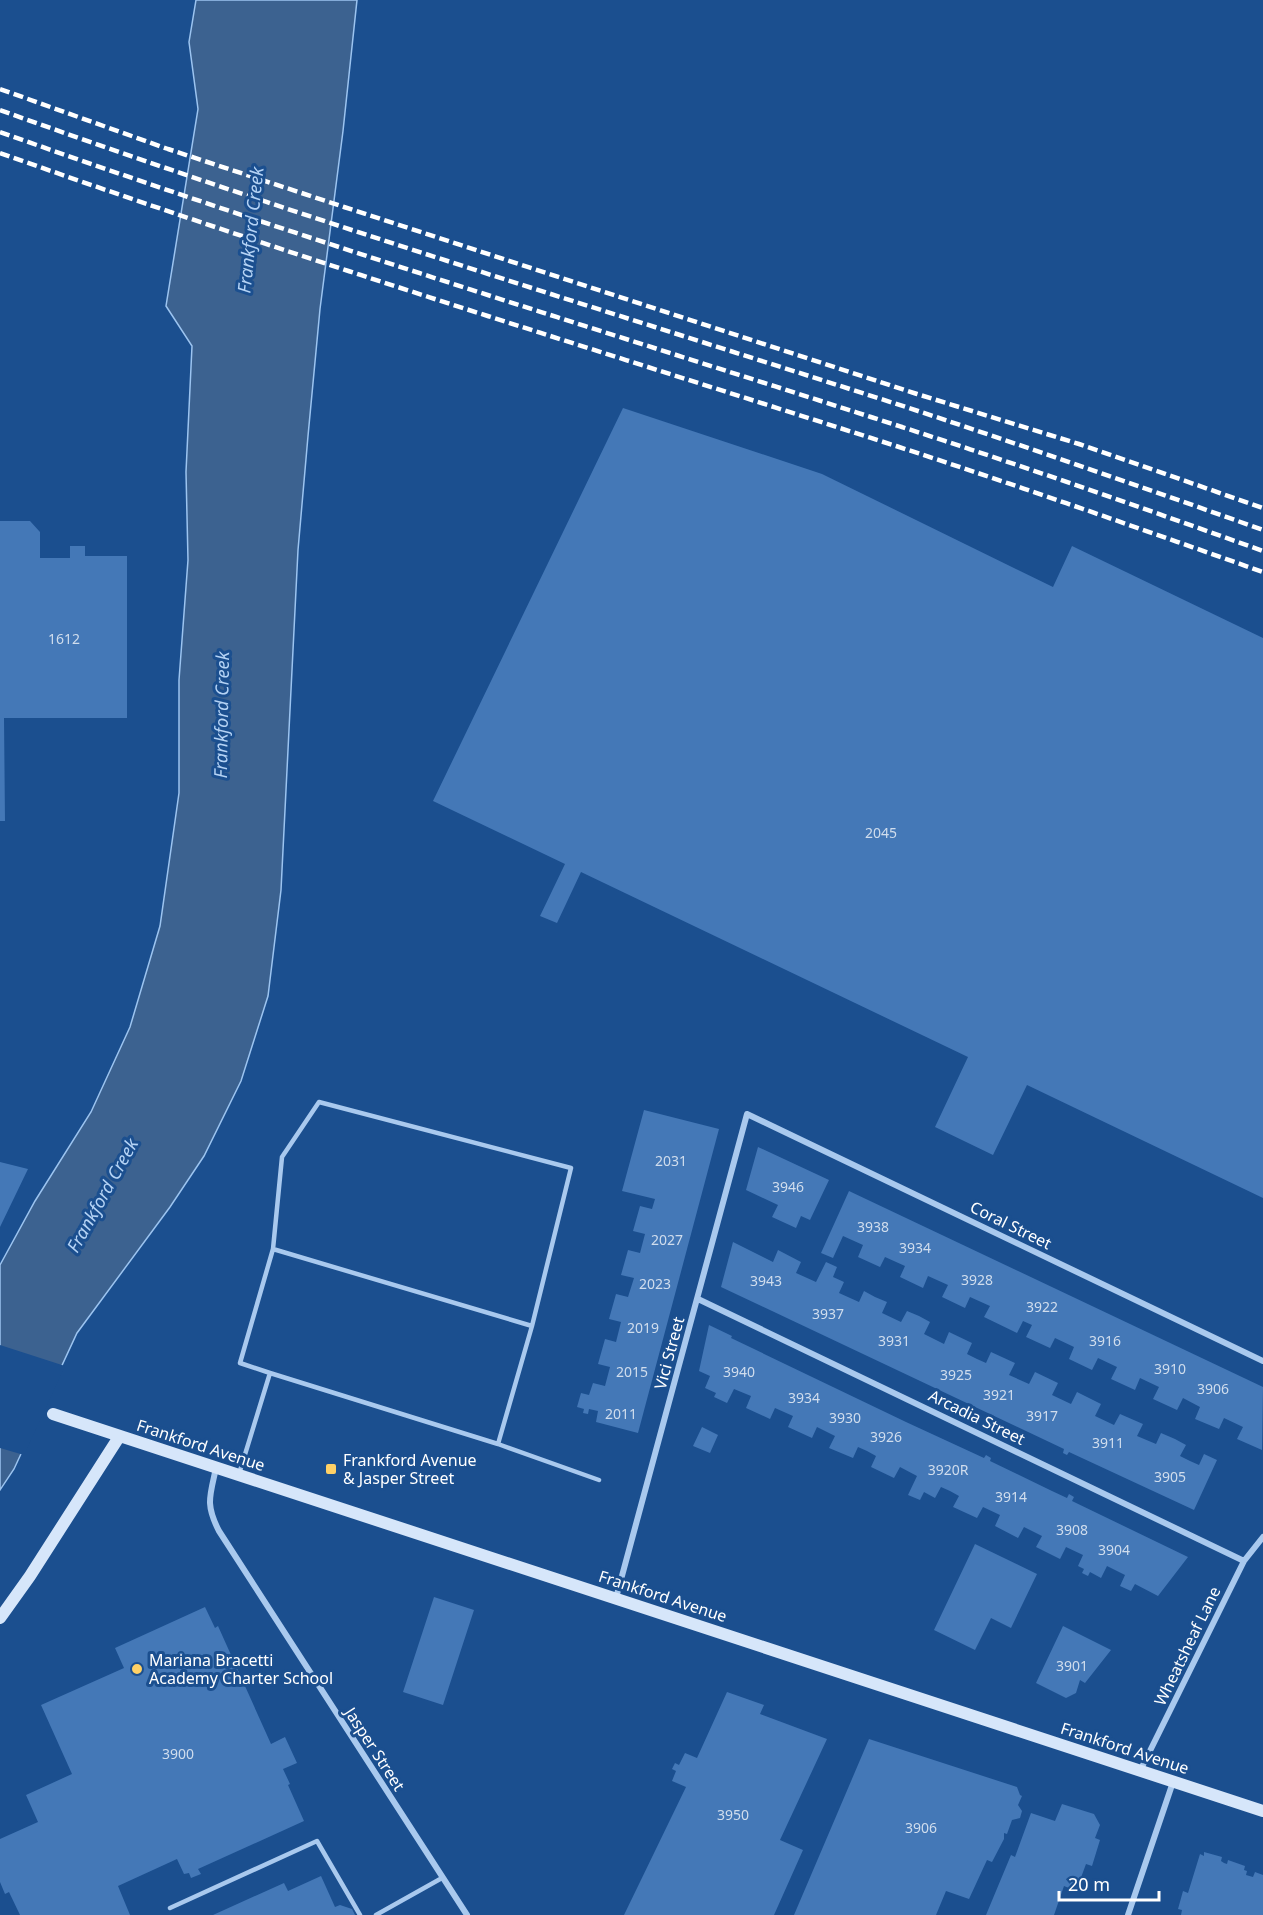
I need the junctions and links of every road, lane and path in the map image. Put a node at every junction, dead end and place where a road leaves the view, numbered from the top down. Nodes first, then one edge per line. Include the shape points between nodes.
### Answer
1 (747, 1114) joint
2 (273, 1249) junction
3 (698, 1299) junction
4 (532, 1326) junction
5 (1263, 1361) edge
6 (270, 1373) junction
7 (53, 1414) dead end
8 (119, 1437) junction
9 (498, 1444) junction
10 (216, 1468) junction
11 (239, 1474) junction
12 (599, 1480) dead end
13 (1263, 1537) edge
14 (1244, 1561) junction
15 (616, 1598) junction
16 (0, 1618) edge
17 (1140, 1770) junction
18 (1173, 1781) junction
19 (1263, 1811) edge
20 (442, 1878) junction
21 (170, 1908) dead end
22 (360, 1915) edge
23 (376, 1915) edge
24 (467, 1915) edge
25 (1128, 1915) edge

1 - 3 street, Vici Street
1 - 5 street, Coral Street
2 - 4 lane
2 - 4 lane via 282,1156 319,1102 571,1168
2 - 6 lane via 240,1363
3 - 14 street, Arcadia Street
3 - 15 street, Vici Street
4 - 9 lane
6 - 9 lane
6 - 11 lane
7 - 8 main road, Frankford Avenue
8 - 10 main road, Frankford Avenue
8 - 16 main road
9 - 12 lane
10 - 11 main road, Frankford Avenue
10 - 20 street, Jasper Street via 209,1503 219,1531
11 - 15 main road, Frankford Avenue
13 - 14 street, Wheatsheaf Lane
14 - 17 street, Wheatsheaf Lane
15 - 17 main road, Frankford Avenue
17 - 18 main road, Frankford Avenue
18 - 19 main road, Frankford Avenue
18 - 25 street
20 - 23 lane
20 - 24 street, Jasper Street
21 - 22 lane via 317,1841

